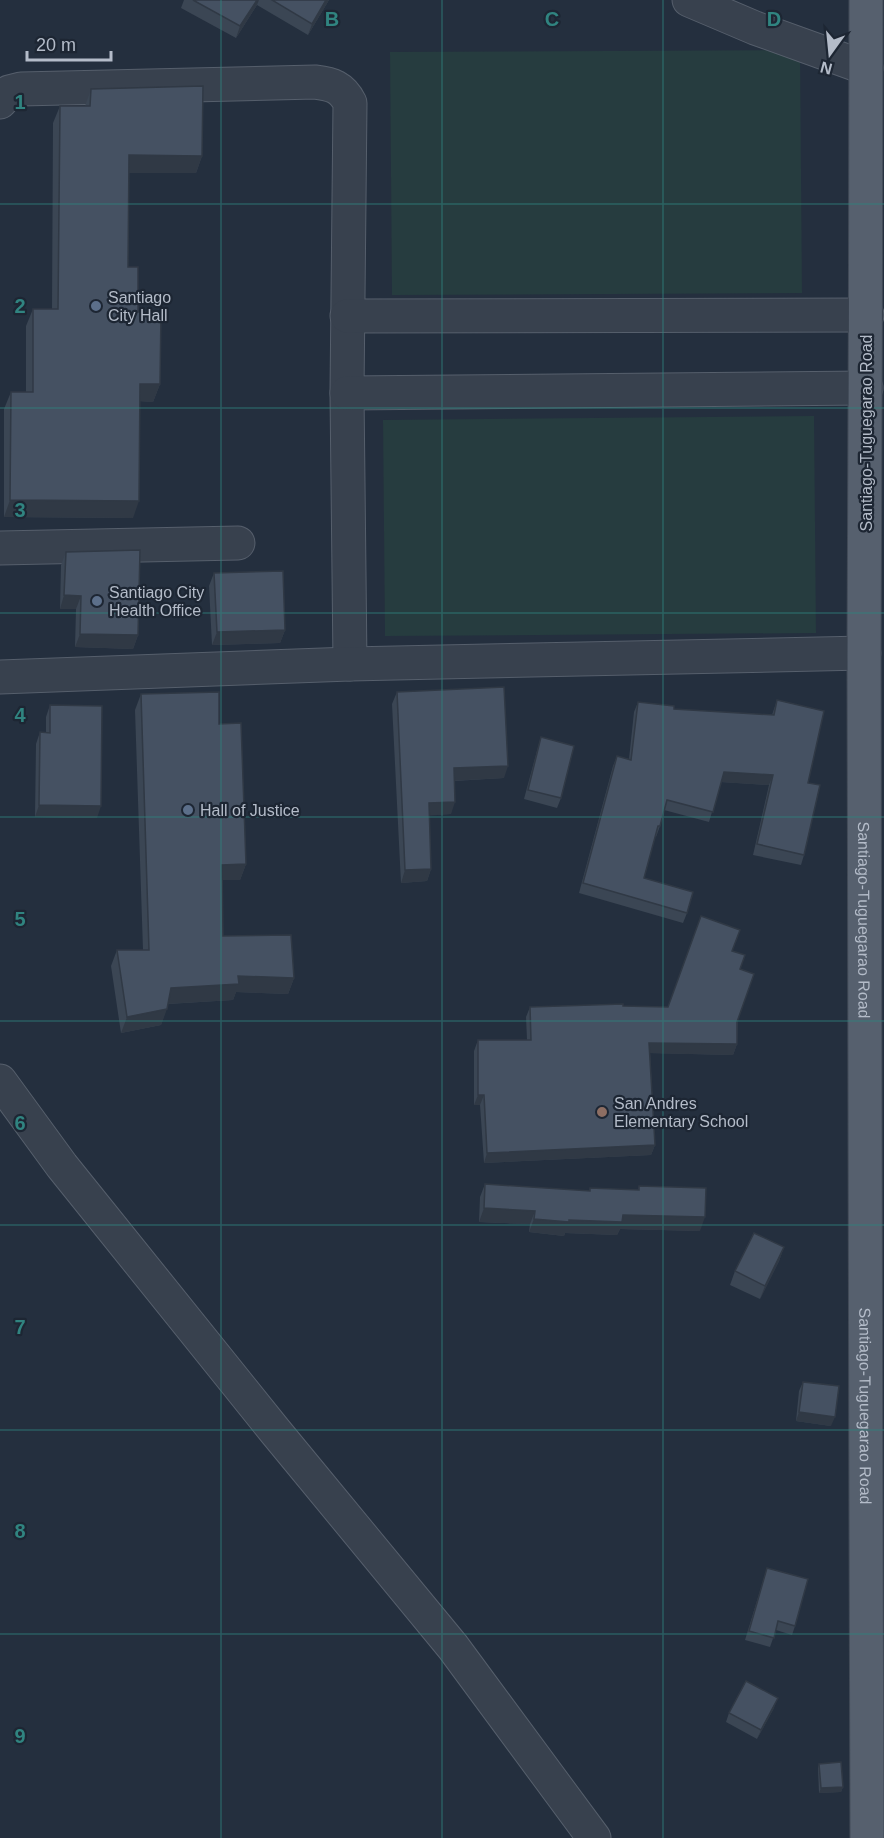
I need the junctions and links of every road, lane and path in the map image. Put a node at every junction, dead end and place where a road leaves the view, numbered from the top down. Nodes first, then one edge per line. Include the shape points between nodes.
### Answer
1 (689, 0) edge
2 (866, 0) edge
3 (866, 68) junction
4 (0, 102) edge
5 (874, 154) edge
6 (867, 315) junction
7 (347, 316) junction
8 (866, 388) junction
9 (347, 393) junction
10 (238, 543) dead end
11 (0, 548) edge
12 (864, 653) junction
13 (350, 664) junction
14 (0, 676) edge
15 (0, 1081) edge
16 (594, 1838) edge
17 (867, 1838) edge

1 - 3 street
2 - 3 main road, Santiago-Tuguegarao Road
3 - 5 main road, Santiago-Tuguegarao Road
4 - 7 street via 21,89 315,82 344,90 350,103
5 - 6 main road, Santiago-Tuguegarao Road
6 - 7 street
6 - 8 main road, Santiago-Tuguegarao Road
7 - 9 street
8 - 9 street
8 - 12 main road, Santiago-Tuguegarao Road
9 - 13 street
10 - 11 street
12 - 13 street
12 - 17 main road, Santiago-Tuguegarao Road
13 - 14 street
15 - 16 street via 62,1166 274,1431 453,1647

